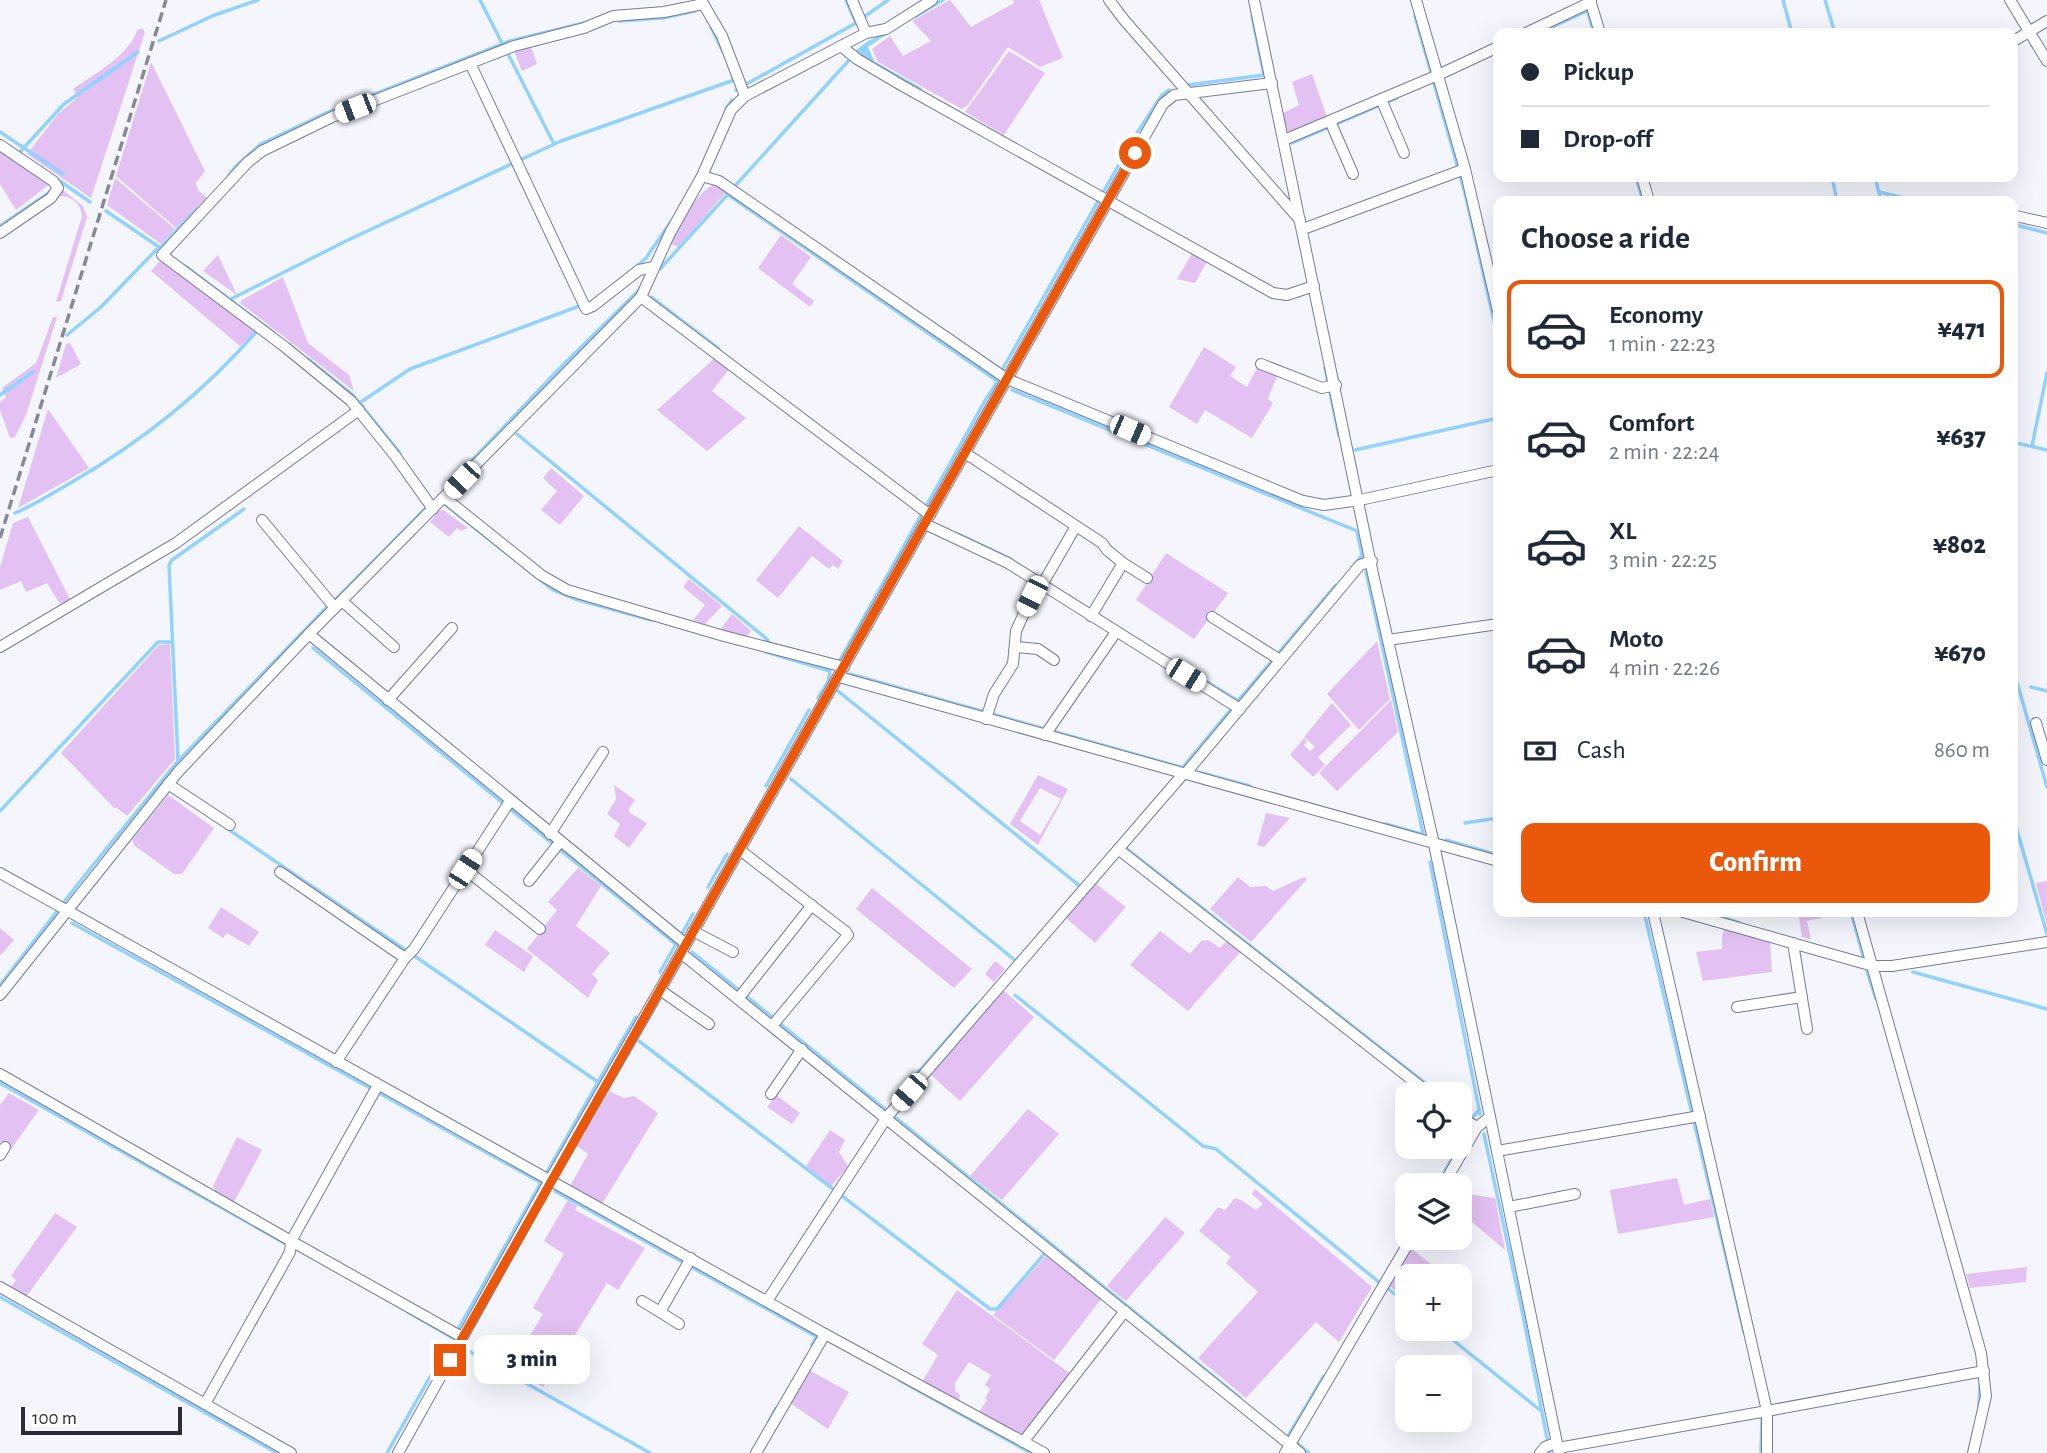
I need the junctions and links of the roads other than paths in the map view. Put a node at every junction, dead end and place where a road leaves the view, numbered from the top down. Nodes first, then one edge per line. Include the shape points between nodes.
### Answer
1 (852, 0) edge
2 (932, 0) edge
3 (1109, 0) edge
4 (1254, 0) edge
5 (1416, 0) edge
6 (2010, 0) edge
7 (702, 2) edge
8 (1588, 3) edge
9 (2047, 20) edge
10 (863, 24) junction
11 (1536, 28) edge
12 (1598, 28) edge
13 (2030, 31) junction
14 (2018, 38) edge
15 (841, 46) junction
16 (1493, 50) edge
17 (2047, 61) edge
18 (470, 63) junction
19 (1436, 78) junction
20 (1272, 83) junction
21 (743, 89) junction
22 (1187, 92) junction
23 (1381, 99) junction
24 (1330, 121) junction
25 (1284, 140) junction
26 (0, 145) edge
27 (1404, 153) dead end
28 (1461, 170) junction
29 (1353, 174) dead end
30 (702, 176) junction
31 (1103, 199) junction
32 (2018, 216) edge
33 (2047, 223) edge
34 (1302, 225) junction
35 (0, 233) edge
36 (654, 267) junction
37 (1314, 286) junction
38 (1493, 291) edge
39 (641, 297) junction
40 (1261, 364) dead end
41 (1007, 379) junction
42 (1335, 385) junction
43 (359, 410) junction
44 (965, 453) junction
45 (1493, 471) edge
46 (1360, 500) junction
47 (436, 503) junction
48 (926, 515) junction
49 (262, 520) dead end
50 (1076, 526) junction
51 (1372, 561) junction
52 (1123, 563) junction
53 (1147, 578) dead end
54 (1043, 582) junction
55 (339, 604) junction
56 (1093, 613) junction
57 (1212, 617) dead end
58 (1493, 625) edge
59 (452, 628) dead end
60 (1116, 632) junction
61 (309, 634) junction
62 (1388, 640) junction
63 (0, 647) edge
64 (394, 647) dead end
65 (1016, 647) junction
66 (1054, 660) dead end
67 (1280, 660) junction
68 (841, 672) junction
69 (388, 700) junction
70 (1237, 707) junction
71 (988, 714) junction
72 (2036, 723) dead end
73 (1047, 731) junction
74 (603, 752) dead end
75 (2047, 760) edge
76 (1185, 773) junction
77 (168, 784) junction
78 (507, 804) junction
79 (230, 825) dead end
80 (550, 834) junction
81 (560, 842) junction
82 (1434, 844) junction
83 (1121, 846) junction
84 (740, 850) junction
85 (1493, 860) edge
86 (465, 869) junction
87 (281, 872) dead end
88 (0, 873) edge
89 (529, 881) dead end
90 (812, 905) junction
91 (62, 909) junction
92 (1654, 917) edge
93 (1701, 917) edge
94 (1858, 917) edge
95 (540, 929) dead end
96 (693, 931) junction
97 (1793, 943) junction
98 (2046, 943) edge
99 (681, 944) junction
100 (733, 952) dead end
101 (409, 954) junction
102 (1873, 966) junction
103 (660, 990) junction
104 (0, 995) edge
105 (1802, 997) junction
106 (738, 999) junction
107 (1737, 1007) dead end
108 (709, 1024) dead end
109 (772, 1026) junction
110 (1807, 1029) dead end
111 (802, 1049) junction
112 (337, 1062) junction
113 (0, 1074) edge
114 (1415, 1082) edge
115 (375, 1089) junction
116 (771, 1094) dead end
117 (889, 1115) junction
118 (1695, 1116) junction
119 (1490, 1117) junction
120 (1472, 1123) edge
121 (1497, 1151) junction
122 (546, 1178) junction
123 (1575, 1194) dead end
124 (1509, 1207) junction
125 (291, 1245) junction
126 (1404, 1250) edge
127 (691, 1258) junction
128 (0, 1287) edge
129 (642, 1301) dead end
130 (767, 1301) junction
131 (1125, 1311) junction
132 (660, 1312) junction
133 (679, 1324) dead end
134 (825, 1334) junction
135 (458, 1335) junction
136 (1981, 1372) junction
137 (205, 1404) junction
138 (1767, 1411) junction
139 (1023, 1442) junction
140 (1557, 1448) edge
141 (1288, 1449) edge
142 (291, 1453) edge
143 (398, 1453) edge
144 (756, 1453) edge
145 (1044, 1453) edge
146 (1300, 1453) edge
147 (1540, 1453) edge
148 (1767, 1453) edge
149 (1973, 1453) edge

1 - 10 street
2 - 10 street via 886,29
3 - 22 street
4 - 20 street
5 - 19 street
6 - 13 street
7 - 18 street via 664,12 607,17
7 - 21 street via 722,36
8 - 11 street
8 - 12 street
9 - 13 street
10 - 15 street
13 - 14 street
13 - 17 street
15 - 21 street
15 - 31 street
16 - 19 street
18 - 36 street via 586,309 639,270
18 - 43 street via 332,117 262,151 162,255
19 - 23 street
19 - 28 street
20 - 22 street
20 - 25 street
21 - 30 street
22 - 31 street via 1163,104
22 - 34 street
23 - 24 street
23 - 27 street
24 - 25 street
24 - 29 street
25 - 34 street
26 - 35 street via 58,188 51,198
28 - 34 street
28 - 38 street
30 - 36 street
30 - 41 street via 719,181
31 - 37 street via 1273,293 1287,295
31 - 41 street
32 - 33 street
34 - 37 street
36 - 39 street
37 - 42 street
39 - 47 street
39 - 48 street
40 - 42 street via 1322,388
41 - 44 street
41 - 46 street via 1303,501 1324,505
42 - 46 street
43 - 47 street
43 - 63 street via 176,543
44 - 48 street
44 - 50 street
45 - 46 street
46 - 51 street
47 - 55 street
47 - 68 street via 567,590
48 - 54 street
48 - 68 street
49 - 55 street
50 - 52 street via 1102,542
50 - 54 street
51 - 62 street
51 - 67 street via 1360,565
52 - 53 street
52 - 56 street
54 - 56 street
54 - 65 street via 1019,621
55 - 61 street
55 - 64 street
56 - 60 street
57 - 67 street
58 - 62 street
59 - 69 street
60 - 70 street
60 - 73 street
61 - 69 street
61 - 77 street
62 - 82 street
65 - 66 street via 1038,649
65 - 71 street via 1011,670 998,687
67 - 70 street
68 - 71 street
68 - 84 street
69 - 78 street
70 - 76 street
71 - 73 street
72 - 75 street
73 - 76 street
74 - 80 street
76 - 82 street
76 - 83 street
77 - 79 street
77 - 91 street
78 - 80 street
78 - 86 street
80 - 81 street
81 - 89 street
81 - 99 street
82 - 85 street
82 - 119 street
83 - 114 street
83 - 117 street
84 - 90 street
84 - 96 street
86 - 95 street
86 - 101 street
87 - 101 street
88 - 91 street
90 - 106 street
90 - 109 street via 848,935
91 - 104 street
91 - 112 street
92 - 118 street
93 - 97 street
94 - 102 street
96 - 99 street
96 - 100 street
97 - 102 street
97 - 105 street
98 - 102 street
99 - 103 street
99 - 106 street
101 - 112 street
102 - 136 street via 1981,1353
103 - 108 street
103 - 122 street
105 - 107 street
105 - 110 street
106 - 109 street
109 - 111 street
111 - 116 street
111 - 117 street
112 - 115 street
113 - 125 street
115 - 122 street
115 - 125 street
117 - 130 street
117 - 131 street
118 - 121 street
118 - 138 street
119 - 120 street
119 - 121 street
121 - 124 street
122 - 127 street
122 - 135 street
123 - 124 street
124 - 140 street
125 - 135 street
125 - 137 street
126 - 141 street
127 - 130 street
127 - 132 street
128 - 137 street
129 - 132 street
130 - 134 street
131 - 139 street
131 - 141 street
132 - 133 street
134 - 139 street
134 - 144 street
135 - 143 street
136 - 138 street
136 - 149 street via 1986,1396
137 - 142 street
138 - 140 street
138 - 148 street
139 - 145 street
140 - 147 street via 1545,1447
141 - 146 street

